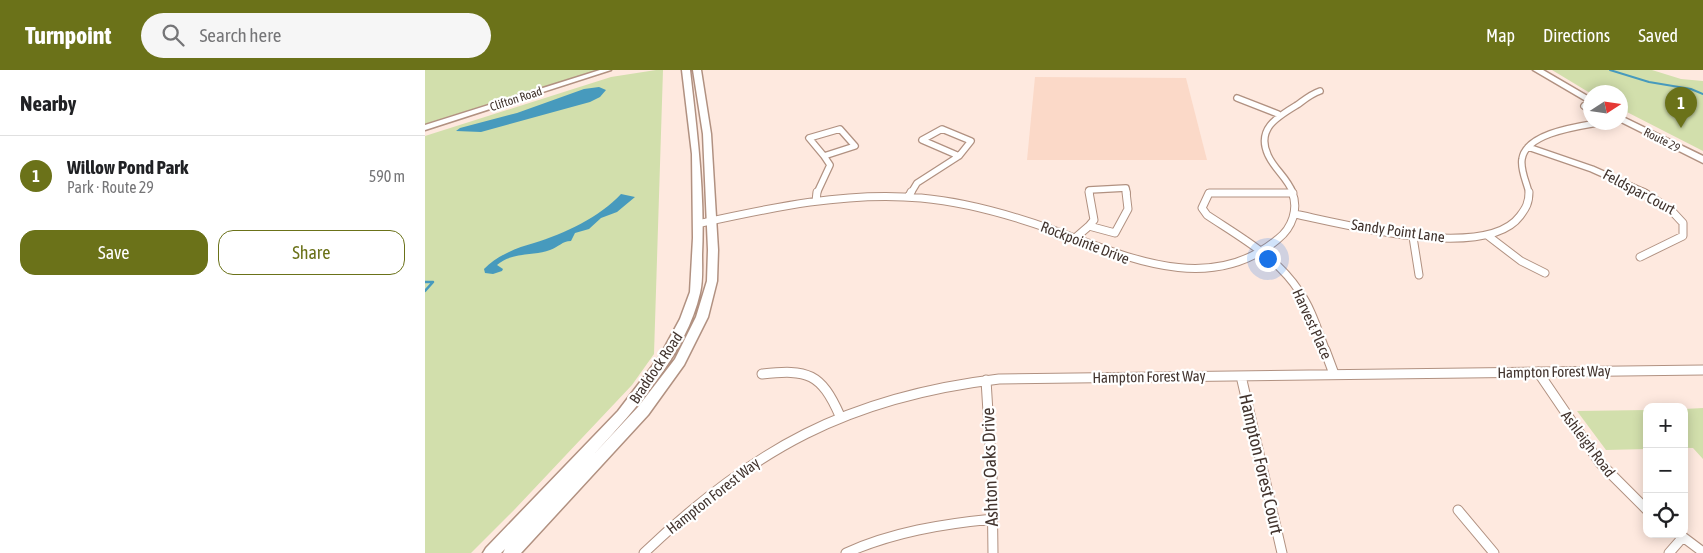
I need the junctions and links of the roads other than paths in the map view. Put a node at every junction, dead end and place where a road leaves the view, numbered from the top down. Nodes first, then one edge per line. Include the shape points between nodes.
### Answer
1 (608, 70) edge
2 (686, 70) edge
3 (697, 70) edge
4 (1537, 70) edge
5 (1545, 70) edge
6 (1320, 91) dead end
7 (1583, 92) edge
8 (1237, 98) dead end
9 (1583, 101) edge
10 (1278, 114) junction
11 (1628, 118) edge
12 (1628, 122) edge
13 (1583, 127) edge
14 (425, 128) edge
15 (1528, 147) junction
16 (1703, 155) edge
17 (824, 156) junction
18 (959, 156) junction
19 (1703, 160) edge
20 (1293, 193) junction
21 (909, 196) junction
22 (815, 201) junction
23 (1295, 214) junction
24 (712, 220) junction
25 (697, 224) junction
26 (1089, 226) junction
27 (1487, 235) junction
28 (1413, 237) junction
29 (1074, 239) junction
30 (1261, 252) junction
31 (1640, 257) dead end
32 (1545, 273) dead end
33 (1419, 275) dead end
34 (1703, 370) edge
35 (1538, 372) junction
36 (762, 374) dead end
37 (1334, 374) junction
38 (1241, 376) junction
39 (986, 380) junction
40 (840, 416) junction
41 (1643, 506) edge
42 (1458, 510) dead end
43 (993, 519) junction
44 (1680, 538) edge
45 (1684, 538) edge
46 (1703, 552) edge
47 (491, 553) edge
48 (511, 553) edge
49 (644, 553) edge
50 (845, 553) edge
51 (993, 553) edge
52 (1281, 553) edge
53 (1494, 553) edge
54 (1669, 553) edge

1 - 14 main road, Clifton Road
2 - 25 main road, Braddock Road via 696,154
3 - 24 main road, Braddock Road via 707,134
4 - 9 main road
5 - 7 main road
6 - 10 street
8 - 10 street
10 - 20 street via 1265,130 1264,144
11 - 16 main road, Route 29
12 - 19 main road, Route 29
13 - 15 street via 1547,135
15 - 27 street, Sandy Point Lane via 1521,162 1529,191 1525,212 1509,226
15 - 31 street, Feldspar Court via 1607,173 1659,199 1679,213 1687,225 1683,236
17 - 17 street via 840,151 855,146 840,129 809,138
17 - 22 street via 830,165 817,189
18 - 18 street via 952,153 922,140 942,129 971,141
18 - 21 street via 917,183
20 - 23 street
20 - 30 street, Harvest Place via 1209,193 1202,204 1207,215
21 - 22 street, Rockpointe Drive
21 - 29 street, Rockpointe Drive via 971,206
22 - 24 street, Rockpointe Drive
23 - 28 street, Sandy Point Lane
23 - 30 street, Rockpointe Drive via 1284,234
24 - 25 street, Rockpointe Drive
24 - 48 main road, Braddock Road via 713,267 709,296 679,362 643,411
25 - 47 main road, Braddock Road via 695,292 686,319 665,359 623,415
26 - 26 street via 1115,233 1127,209 1126,188 1089,190 1094,220
26 - 29 street
27 - 28 street, Sandy Point Lane via 1453,239
27 - 32 street via 1521,261
28 - 33 street
29 - 30 street, Rockpointe Drive via 1115,256 1170,268 1213,266
30 - 37 street, Harvest Place via 1286,273 1300,291
34 - 35 street, Hampton Forest Way
35 - 37 street, Hampton Forest Way
35 - 41 street, Ashleigh Road via 1593,455
36 - 40 street via 792,371 814,376 827,387
37 - 38 street, Hampton Forest Way
38 - 39 street, Hampton Forest Way
38 - 52 street, Hampton Forest Court
39 - 40 street, Hampton Forest Way via 917,391
39 - 43 street, Ashton Oaks Drive
40 - 49 street, Hampton Forest Way via 787,442 741,471 691,509
42 - 53 street
43 - 50 street via 890,534
43 - 51 street, Ashton Oaks Drive
44 - 54 street
45 - 46 street

